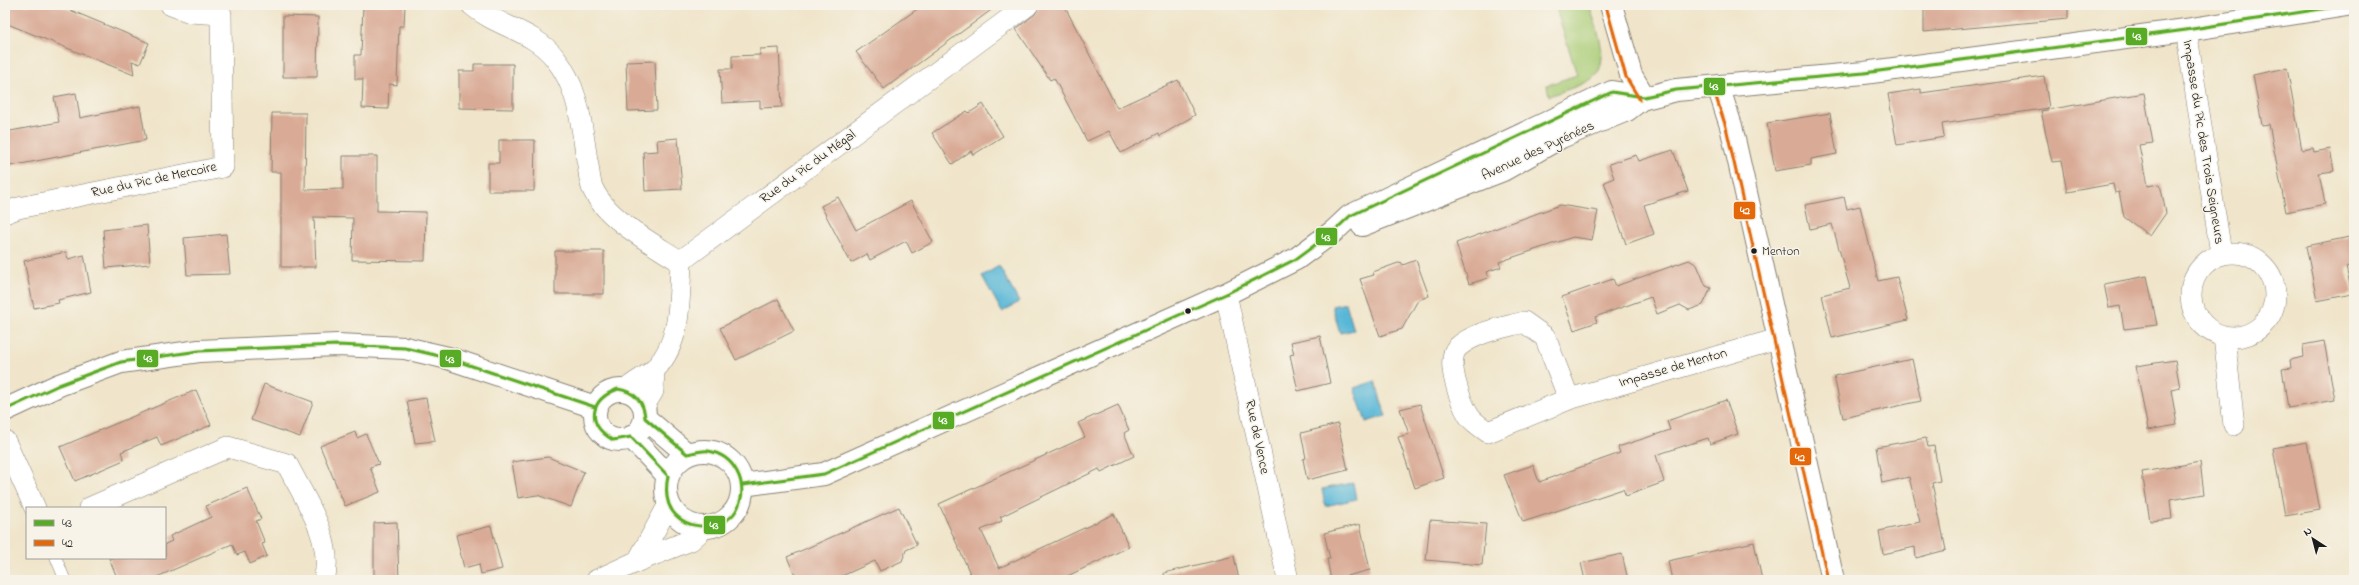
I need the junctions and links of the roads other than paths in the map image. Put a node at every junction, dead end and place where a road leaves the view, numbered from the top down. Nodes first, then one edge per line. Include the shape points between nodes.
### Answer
1 (171, 5) edge
2 (472, 5) edge
3 (1028, 5) edge
4 (1611, 5) edge
5 (2347, 5) edge
6 (2186, 30) junction
7 (1718, 86) junction
8 (1644, 97) junction
9 (1541, 131) junction
10 (1474, 181) junction
11 (5, 213) edge
12 (1334, 231) junction
13 (2221, 253) junction
14 (681, 262) junction
15 (1226, 294) junction
16 (2224, 336) junction
17 (1778, 339) junction
18 (654, 370) junction
19 (626, 390) junction
20 (1569, 398) junction
21 (595, 406) junction
22 (5, 410) edge
23 (644, 412) junction
24 (2234, 425) dead end
25 (631, 438) junction
26 (5, 441) edge
27 (687, 454) junction
28 (668, 476) junction
29 (742, 485) junction
30 (669, 504) junction
31 (35, 507) edge
32 (91, 507) edge
33 (705, 527) junction
34 (56, 559) edge
35 (638, 561) junction
36 (65, 580) edge
37 (324, 580) edge
38 (597, 580) edge
39 (1288, 580) edge
40 (1833, 580) edge

1 - 11 street, Rue du Pic de Mercoire via 190,12 221,14 223,167 18,208
2 - 14 street via 483,15 542,43 556,59 575,90 592,187 607,209 631,229
3 - 14 street, Rue du Pic du Mégal
4 - 8 main road via 1631,74
5 - 6 main road, Avenue des Pyrénées
6 - 7 main road, Avenue des Pyrénées via 1864,73
6 - 13 street, Impasse du Pic des Trois Seigneurs
7 - 8 main road, Avenue des Pyrénées via 1676,90
7 - 17 main road via 1731,126
8 - 9 main road, Avenue des Pyrénées
8 - 10 main road, Avenue des Pyrénées via 1627,110 1561,137 1503,170
9 - 10 main road, Avenue des Pyrénées via 1495,162
9 - 12 main road, Avenue des Pyrénées via 1350,216
10 - 12 main road, Avenue des Pyrénées via 1355,228
12 - 15 main road, Avenue des Pyrénées via 1296,259
13 - 16 street, Impasse du Pic des Trois Seigneurs via 2198,272 2191,295 2197,316 2206,328
13 - 16 street, Impasse du Pic des Trois Seigneurs via 2240,253 2261,263 2270,274 2276,296 2273,311 2267,322 2256,331 2239,337
14 - 18 street via 677,324 668,352
15 - 29 main road, Avenue des Pyrénées via 824,474
15 - 39 street, Rue de Vence
16 - 24 street
17 - 20 street, Impasse de Menton
17 - 40 main road
18 - 19 street via 636,380
18 - 23 street via 653,391
19 - 21 main road via 618,389 604,394
19 - 23 main road via 637,396
20 - 20 street, Impasse de Menton via 1488,432 1470,418 1459,394 1452,360 1456,348 1469,338 1524,322 1545,337
21 - 22 main road via 448,358 406,348 337,345 199,351 121,362 59,385
21 - 25 main road via 594,418 603,434 613,440
23 - 25 main road via 643,426
23 - 27 main road
25 - 28 main road
26 - 31 street
27 - 28 main road via 673,466
27 - 29 main road via 703,450 719,453 735,466
28 - 30 main road via 666,490
29 - 33 main road via 741,500 733,514 720,523
30 - 33 main road via 683,520
30 - 35 street
32 - 37 street via 228,446 287,464 322,536 328,568
33 - 35 street via 691,540
34 - 36 lane
35 - 38 street

